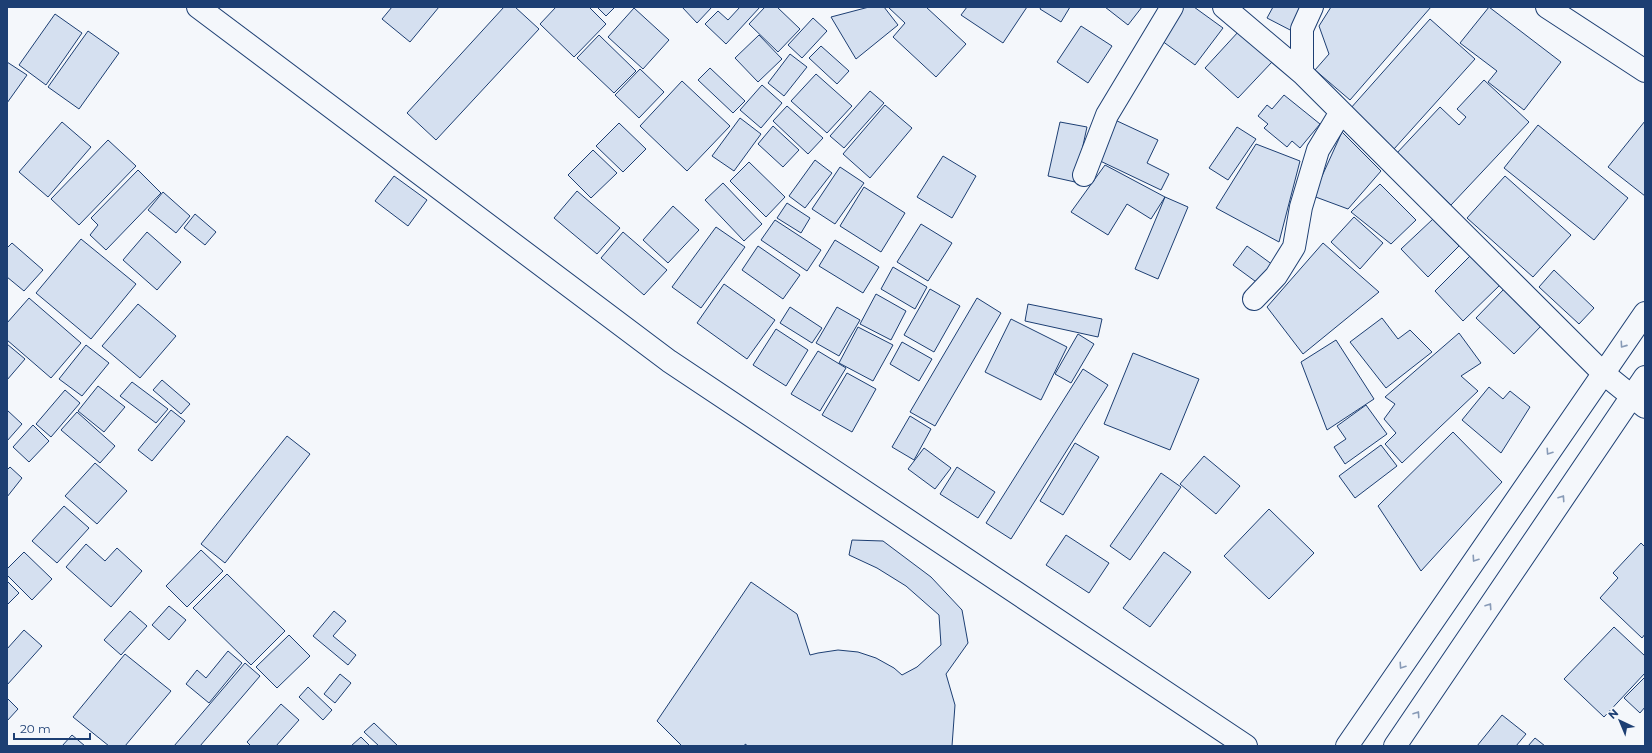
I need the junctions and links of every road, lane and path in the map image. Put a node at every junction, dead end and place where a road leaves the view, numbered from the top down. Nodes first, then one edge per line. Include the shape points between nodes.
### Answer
1 (198, 7) edge
2 (1172, 7) edge
3 (1224, 7) edge
4 (1312, 7) edge
5 (1547, 7) edge
6 (1645, 71) edge
7 (1302, 73) junction
8 (1341, 112) junction
9 (1084, 175) dead end
10 (1254, 300) dead end
11 (1645, 313) edge
12 (1603, 373) junction
13 (1645, 377) edge
14 (1638, 402) edge
15 (1246, 746) edge
16 (1347, 746) edge
17 (1395, 746) edge

1 - 15 main road via 669,361
2 - 9 main road via 1107,115
3 - 7 main road
4 - 7 main road via 1302,29
5 - 6 main road
7 - 8 main road
8 - 10 main road via 1318,150 1294,247 1276,276
8 - 12 main road
11 -> 12 main road
12 - 14 main road
12 -> 16 main road
13 - 14 main road
17 -> 14 main road

